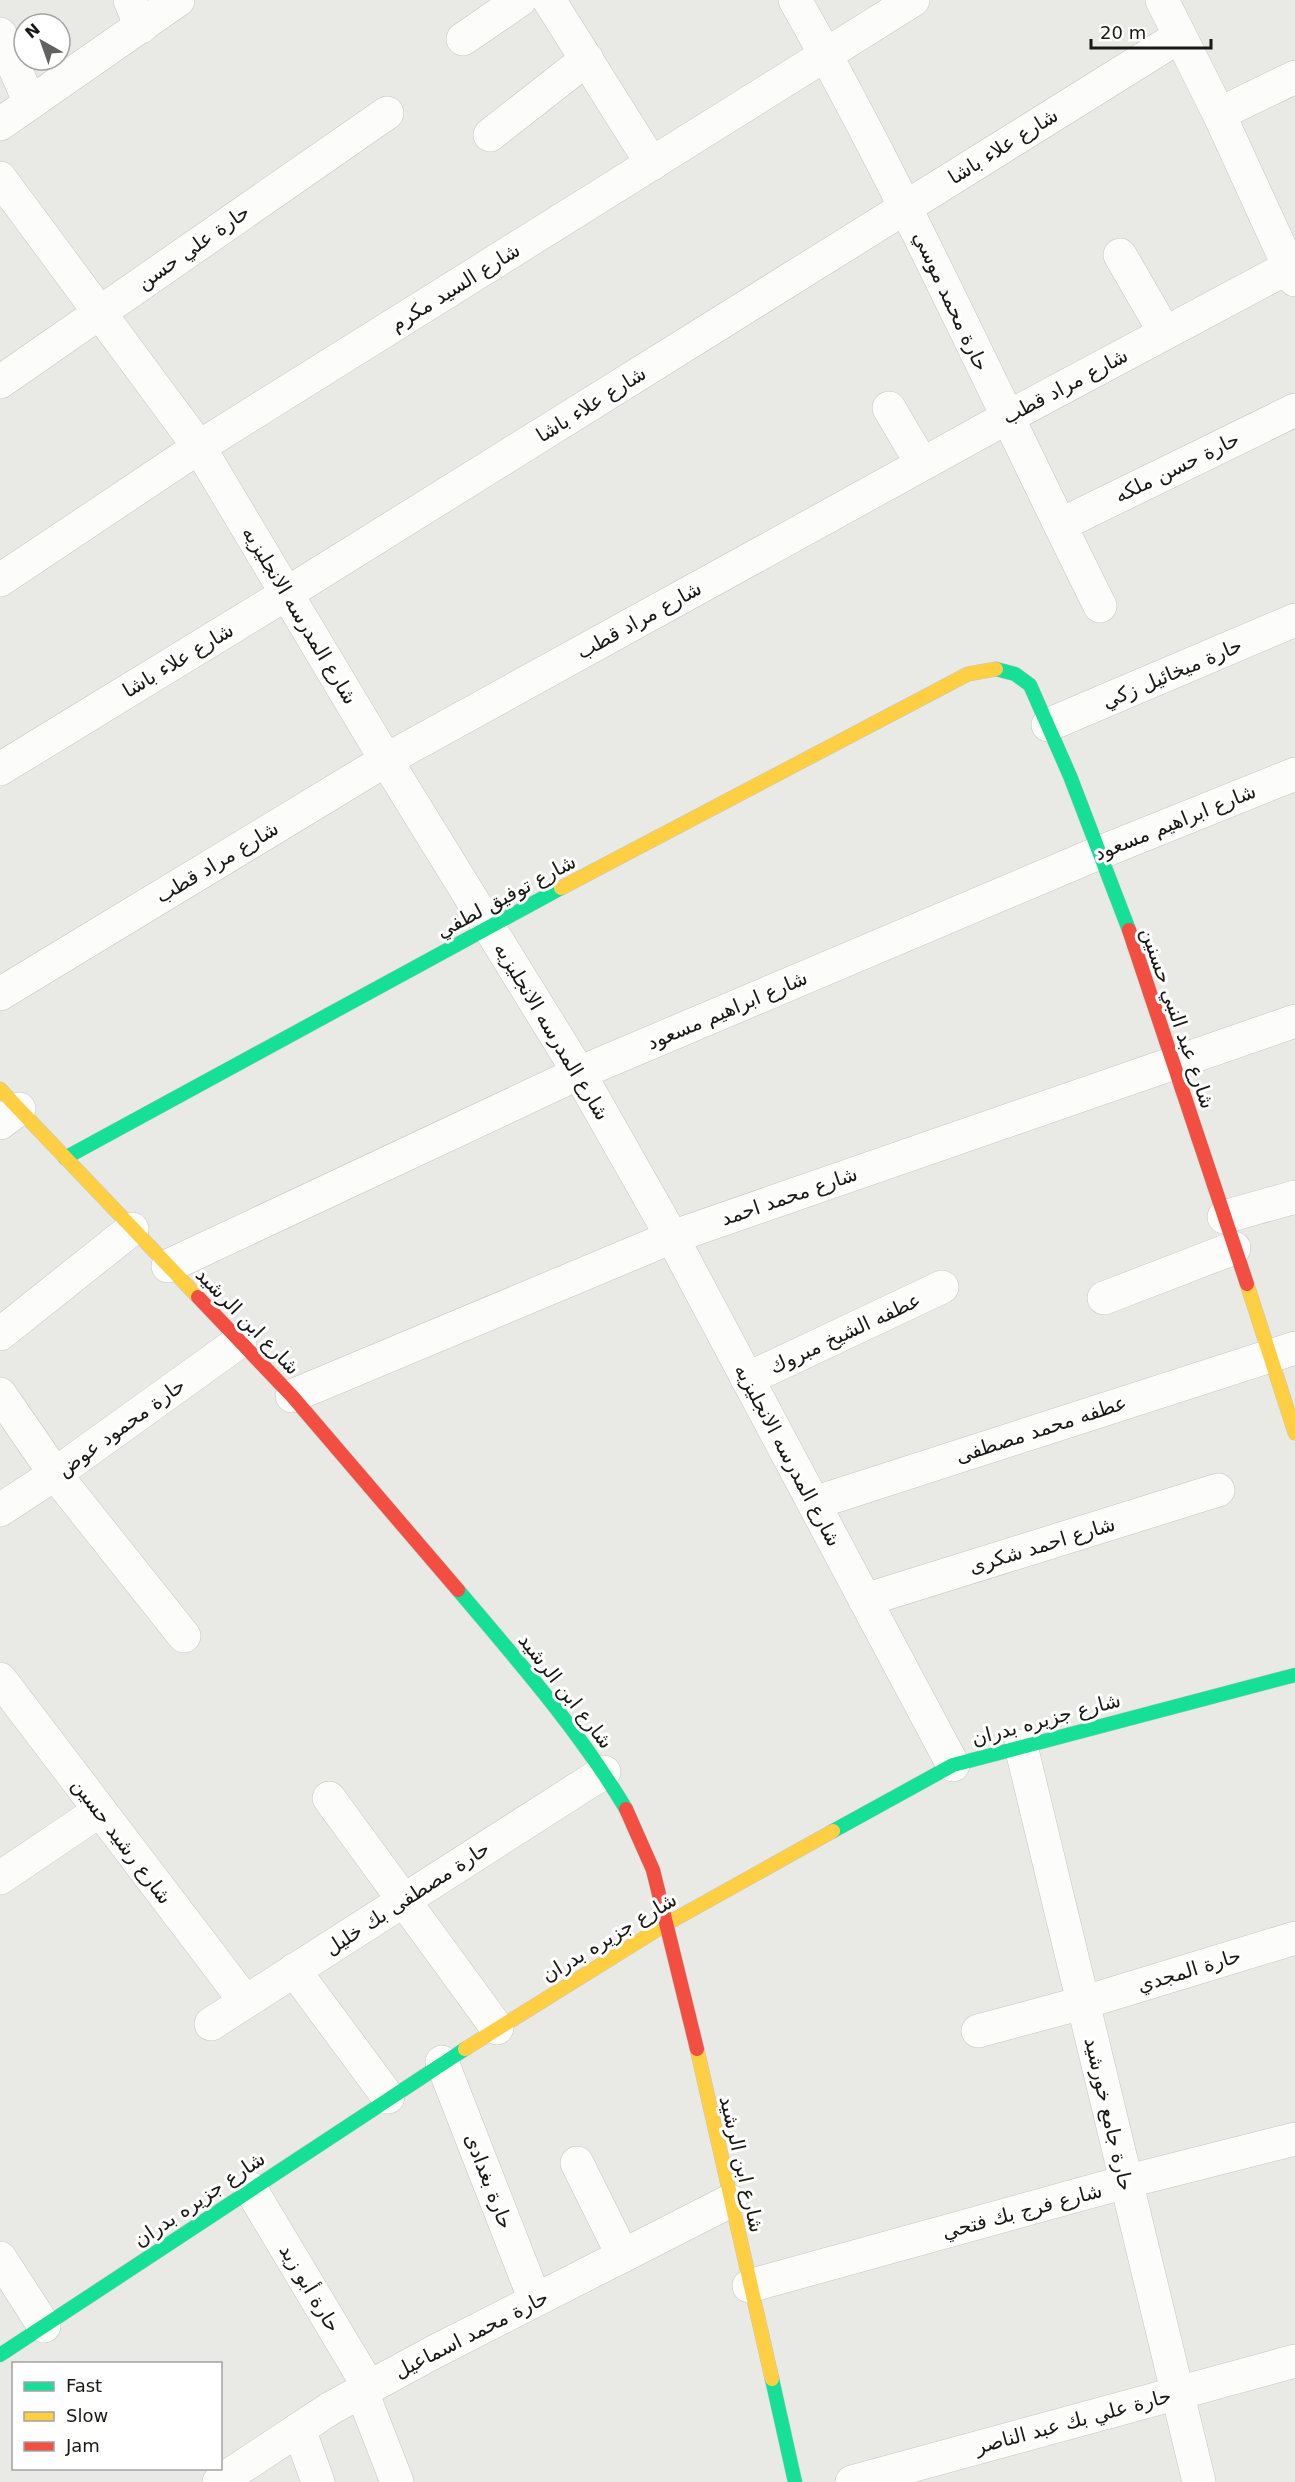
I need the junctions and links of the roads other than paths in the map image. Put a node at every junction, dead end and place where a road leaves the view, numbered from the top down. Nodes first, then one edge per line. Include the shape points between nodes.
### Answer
1 (178, 0) edge
2 (520, 0) edge
3 (549, 0) edge
4 (795, 0) edge
5 (913, 0) edge
6 (1162, 0) edge
7 (136, 13) edge
8 (0, 34) edge
9 (1180, 36) junction
10 (463, 39) dead end
11 (826, 55) junction
12 (587, 59) junction
13 (1295, 77) edge
14 (30, 103) junction
15 (387, 113) dead end
16 (1219, 114) junction
17 (0, 124) edge
18 (490, 135) dead end
19 (652, 164) junction
20 (0, 178) edge
21 (906, 206) junction
22 (1120, 255) dead end
23 (1292, 274) edge
24 (100, 312) junction
25 (1166, 333) junction
26 (0, 382) edge
27 (889, 408) dead end
28 (1295, 410) edge
29 (1006, 418) junction
30 (200, 447) junction
31 (922, 464) junction
32 (1060, 525) junction
33 (0, 580) edge
34 (286, 594) junction
35 (1101, 606) dead end
36 (1295, 620) edge
37 (968, 674) joint
38 (1048, 725) junction
39 (386, 759) junction
40 (0, 769) edge
41 (1295, 774) edge
42 (1101, 852) junction
43 (488, 927) junction
44 (0, 994) edge
45 (1295, 1021) edge
46 (1173, 1061) junction
47 (579, 1073) junction
48 (6, 1107) edge
49 (65, 1158) junction
50 (1295, 1197) edge
51 (1224, 1217) junction
52 (132, 1229) junction
53 (672, 1237) junction
54 (1234, 1248) junction
55 (168, 1266) junction
56 (942, 1287) dead end
57 (1104, 1298) dead end
58 (0, 1334) edge
59 (240, 1341) junction
60 (1282, 1351) edge
61 (747, 1379) junction
62 (0, 1395) edge
63 (292, 1396) junction
64 (1295, 1433) edge
65 (55, 1474) junction
66 (1218, 1491) dead end
67 (814, 1503) junction
68 (0, 1510) edge
69 (865, 1600) junction
70 (184, 1636) dead end
71 (1295, 1674) edge
72 (0, 1679) edge
73 (1022, 1746) junction
74 (953, 1765) junction
75 (604, 1772) junction
76 (329, 1798) dead end
77 (99, 1811) junction
78 (0, 1878) edge
79 (403, 1901) junction
80 (668, 1923) junction
81 (1295, 1938) edge
82 (294, 1970) junction
83 (245, 2001) junction
84 (1082, 2003) junction
85 (211, 2024) dead end
86 (497, 2028) junction
87 (978, 2031) dead end
88 (442, 2062) junction
89 (388, 2097) junction
90 (1295, 2139) edge
91 (577, 2163) dead end
92 (1125, 2182) junction
93 (250, 2188) junction
94 (730, 2201) junction
95 (623, 2256) junction
96 (0, 2258) edge
97 (749, 2286) junction
98 (535, 2300) junction
99 (44, 2326) junction
100 (0, 2355) edge
101 (1295, 2361) edge
102 (365, 2390) junction
103 (1178, 2392) junction
104 (299, 2429) junction
105 (219, 2482) edge
106 (318, 2482) edge
107 (397, 2482) edge
108 (795, 2482) edge
109 (852, 2482) edge
110 (1199, 2482) edge

1 - 7 street
2 - 10 street
3 - 12 street
4 - 11 street, حارة محمد موسي
5 - 11 street, شارع السيد مكرم
6 - 9 street
7 - 14 street
8 - 14 street
9 - 16 street
9 - 21 street, شارع علاء باشا
11 - 19 street, شارع السيد مكرم
11 - 21 street, حارة محمد موسي
12 - 18 street
12 - 19 street
13 - 16 street
14 - 17 street
15 - 24 street, حارة علي حسن
16 - 23 street
19 - 30 street, شارع السيد مكرم
20 - 24 street, شارع المدرسه الانجليزيه
21 - 29 street, حارة محمد موسي
21 - 34 street, شارع علاء باشا
22 - 25 street
23 - 25 street, شارع مراد قطب
24 - 26 street, حارة علي حسن
24 - 30 street, شارع المدرسه الانجليزيه
25 - 29 street, شارع مراد قطب
27 - 31 street
28 - 32 street, حارة حسن ملكه
29 - 31 street, شارع مراد قطب
29 - 32 street, حارة محمد موسي
30 - 33 street, شارع السيد مكرم
30 - 34 street, شارع المدرسه الانجليزيه
31 - 39 street, شارع مراد قطب
32 - 35 street, حارة محمد موسي
34 - 39 street, شارع المدرسه الانجليزيه
34 - 40 street, شارع علاء باشا
36 - 38 street, حارة ميخائيل زكي
37 - 38 street, شارع عبد النبي حسنين via 992,667 1013,672 1030,685
37 - 43 street, شارع توفيق لطفي
38 - 42 street, شارع عبد النبي حسنين
39 - 43 street, شارع المدرسه الانجليزيه
39 - 44 street, شارع مراد قطب
41 - 42 street, شارع ابراهيم مسعود
42 - 46 street, شارع عبد النبي حسنين
42 - 47 street, شارع ابراهيم مسعود
43 - 47 street, شارع المدرسه الانجليزيه
43 - 49 street, شارع توفيق لطفي
45 - 46 street, شارع محمد احمد
46 - 51 street, شارع عبد النبي حسنين
46 - 53 street, شارع محمد احمد
47 - 53 street, شارع المدرسه الانجليزيه
47 - 55 street, شارع ابراهيم مسعود
48 - 49 street, شارع ابن الرشيد
49 - 52 street, شارع ابن الرشيد
50 - 51 street
51 - 54 street, شارع عبد النبي حسنين
52 - 55 street, شارع ابن الرشيد
52 - 58 street
53 - 61 street, شارع المدرسه الانجليزيه
53 - 63 street, شارع محمد احمد
54 - 57 street
54 - 60 street, شارع عبد النبي حسنين
55 - 59 street, شارع ابن الرشيد
56 - 61 street, عطفه الشيخ مبروك
59 - 63 street, شارع ابن الرشيد
59 - 65 street, حارة محمود عوض
60 - 64 street, شارع عبد النبي حسنين
60 - 67 street, عطفه محمد مصطفى
61 - 67 street, شارع المدرسه الانجليزيه
62 - 65 street
63 - 75 street, شارع ابن الرشيد via 532,1677
65 - 68 street, حارة محمود عوض
65 - 70 street
66 - 69 street, شارع احمد شكرى
67 - 69 street, شارع المدرسه الانجليزيه
69 - 74 street, شارع المدرسه الانجليزيه
71 - 73 street, شارع جزيره بدران
72 - 77 street, شارع رشيد حسين
73 - 74 street, شارع جزيره بدران
73 - 84 street, حارة جامع خورشيد
74 - 80 street, شارع جزيره بدران
75 - 79 street, حارة مصطفى بك خليل
75 - 80 street, شارع ابن الرشيد via 632,1820 653,1869
76 - 79 street
77 - 78 street
77 - 83 street, شارع رشيد حسين
79 - 82 street, حارة مصطفى بك خليل
79 - 86 street
80 - 86 street, شارع جزيره بدران
80 - 94 street, شارع ابن الرشيد
81 - 84 street, حارة المجدي
82 - 83 street, حارة مصطفى بك خليل
82 - 89 street
83 - 85 street, حارة مصطفى بك خليل
84 - 87 street, حارة المجدي
84 - 92 street, حارة جامع خورشيد
86 - 88 street, شارع جزيره بدران
88 - 89 street, شارع جزيره بدران
88 - 98 street, حارة بغدادى
89 - 93 street, شارع جزيره بدران
90 - 92 street, شارع فرج بك فتحي
91 - 95 street
92 - 97 street, شارع فرج بك فتحي
92 - 103 street, حارة جامع خورشيد
93 - 99 street, شارع جزيره بدران
93 - 102 street, حارة أبو زيد
94 - 95 street, حارة محمد اسماعيل
94 - 97 street, شارع ابن الرشيد
95 - 98 street, حارة محمد اسماعيل
96 - 99 street
97 - 108 street, شارع ابن الرشيد
98 - 102 street, حارة محمد اسماعيل
99 - 100 street, شارع جزيره بدران
101 - 103 street, حارة علي بك عبد الناصر
102 - 104 street, حارة محمد اسماعيل
102 - 107 street, حارة أبو زيد
103 - 109 street, حارة علي بك عبد الناصر
103 - 110 street, حارة جامع خورشيد
104 - 105 street, حارة محمد اسماعيل
104 - 106 street

